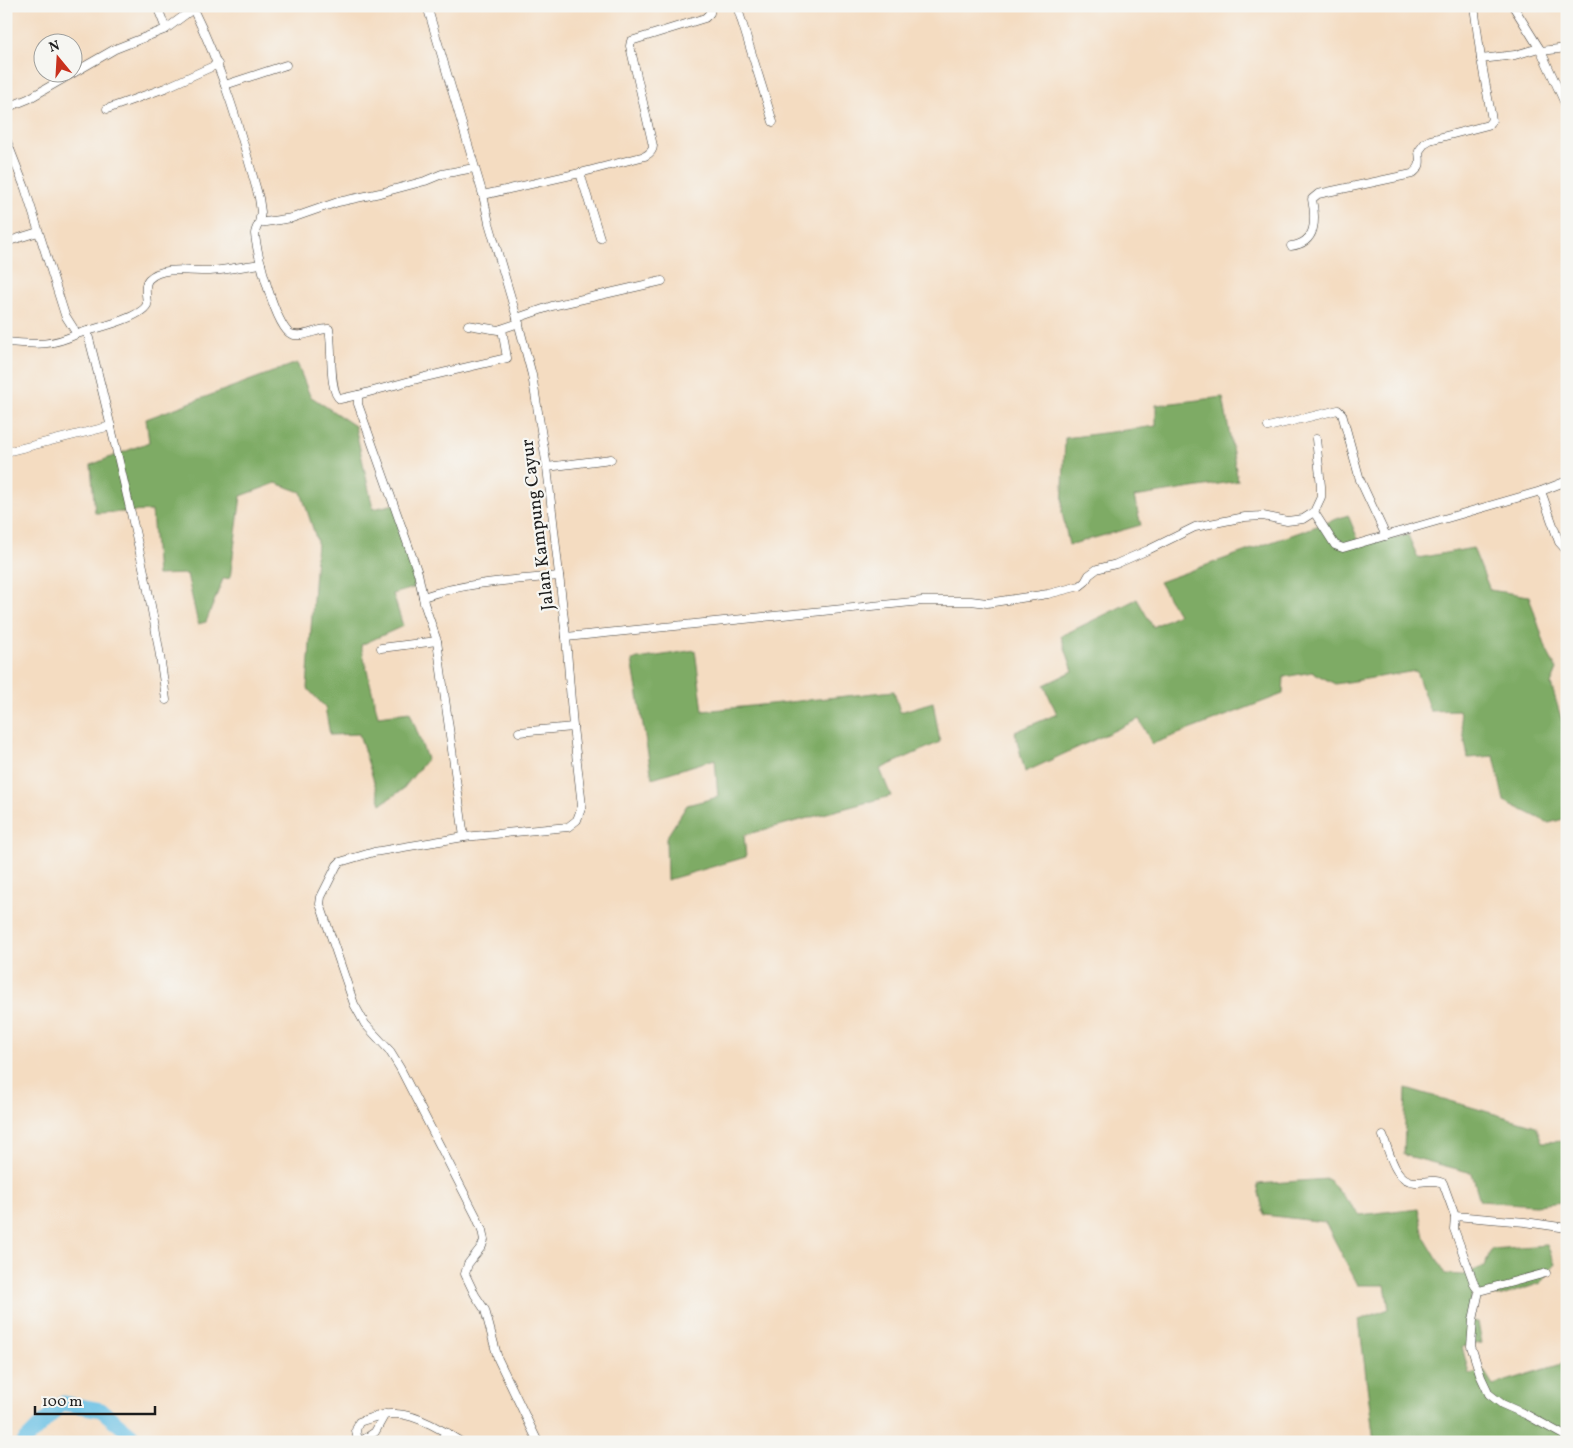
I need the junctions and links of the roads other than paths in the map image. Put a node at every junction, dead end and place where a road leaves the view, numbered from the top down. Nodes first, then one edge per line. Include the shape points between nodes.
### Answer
1 (157, 6) edge
2 (427, 6) edge
3 (710, 6) edge
4 (737, 6) edge
5 (1474, 6) edge
6 (1513, 6) edge
7 (195, 8) edge
8 (166, 29) junction
9 (1567, 48) edge
10 (1540, 50) junction
11 (1481, 59) junction
12 (218, 64) junction
13 (286, 65) dead end
14 (225, 85) junction
15 (6, 108) edge
16 (1567, 108) edge
17 (107, 109) dead end
18 (773, 122) dead end
19 (6, 139) edge
20 (474, 168) junction
21 (580, 173) junction
22 (483, 195) junction
23 (260, 224) junction
24 (38, 232) junction
25 (600, 238) dead end
26 (6, 242) edge
27 (1291, 246) dead end
28 (261, 264) junction
29 (662, 281) dead end
30 (518, 321) junction
31 (468, 325) dead end
32 (502, 329) junction
33 (87, 331) junction
34 (77, 334) junction
35 (6, 342) edge
36 (358, 395) junction
37 (112, 426) junction
38 (1268, 427) dead end
39 (1316, 439) dead end
40 (6, 452) edge
41 (611, 459) dead end
42 (547, 467) junction
43 (1567, 481) edge
44 (1541, 491) junction
45 (1314, 512) junction
46 (1386, 536) junction
47 (1567, 551) edge
48 (559, 576) junction
49 (423, 597) junction
50 (566, 637) junction
51 (437, 641) junction
52 (381, 648) dead end
53 (166, 700) dead end
54 (573, 727) junction
55 (519, 732) dead end
56 (464, 837) junction
57 (1384, 1136) dead end
58 (1455, 1216) junction
59 (1567, 1228) edge
60 (1546, 1272) dead end
61 (1479, 1291) junction
62 (385, 1414) junction
63 (448, 1433) junction
64 (1567, 1437) edge
65 (359, 1442) edge
66 (437, 1442) edge
67 (461, 1442) edge
68 (538, 1442) edge

1 - 8 street
2 - 20 street, Jalan Kampung Cayur
3 - 21 street via 706,18 631,41 653,146 651,151 645,156
4 - 18 street
5 - 11 street
6 - 10 street
7 - 8 street
7 - 12 street
8 - 15 street via 115,49 28,99
9 - 10 street
10 - 11 street
10 - 16 street
11 - 27 street via 1492,120 1488,125 1425,143 1419,151 1419,169 1412,174 1318,194 1312,199 1315,226 1310,237
12 - 14 street
12 - 17 street
13 - 14 street
14 - 23 street via 260,198
19 - 24 street
20 - 22 street, Jalan Kampung Cayur
20 - 23 street
21 - 22 street
21 - 25 street
22 - 30 street, Jalan Kampung Cayur
23 - 28 street via 255,231
24 - 26 street
24 - 34 street via 65,315
28 - 33 street via 210,271 172,270 156,275 146,285 146,308
28 - 36 street via 286,331 300,335 329,329 335,394 340,399
29 - 30 street via 552,306
30 - 32 street
30 - 42 street, Jalan Kampung Cayur via 532,375
31 - 32 street
32 - 36 street via 507,358
33 - 34 street
33 - 37 street
34 - 35 street via 46,344
36 - 49 street via 358,404 418,573
37 - 40 street
37 - 53 street via 158,638
38 - 46 street via 1338,410 1342,414 1360,480
39 - 45 street via 1321,497
41 - 42 street
42 - 48 street, Jalan Kampung Cayur
43 - 44 street
44 - 46 street
44 - 47 street via 1559,542
45 - 46 street via 1339,548
45 - 50 street via 1295,521 1256,516 1195,527 1116,564 1097,569 1080,586 1048,594 987,603 922,601
48 - 49 street via 495,581
48 - 50 street, Jalan Kampung Cayur
49 - 51 street
50 - 54 street, Jalan Kampung Cayur
51 - 52 street
51 - 56 street
54 - 55 street
54 - 56 street, Jalan Kampung Cayur via 582,806 577,820 568,827
56 - 68 street, Jalan Kampung Cayur via 374,852 340,862 320,897 320,907 354,1004 365,1024 389,1050 400,1068 479,1223 484,1240 468,1264 466,1274 485,1310 498,1359
57 - 58 street via 1397,1173 1416,1182 1436,1180 1443,1183
58 - 59 street
58 - 61 street via 1454,1230 1474,1286
60 - 61 street
61 - 64 street via 1471,1334 1472,1346 1490,1394 1502,1404
62 - 63 street via 407,1416
62 - 65 street via 375,1432
62 - 65 street via 358,1422
63 - 66 street
63 - 67 street

